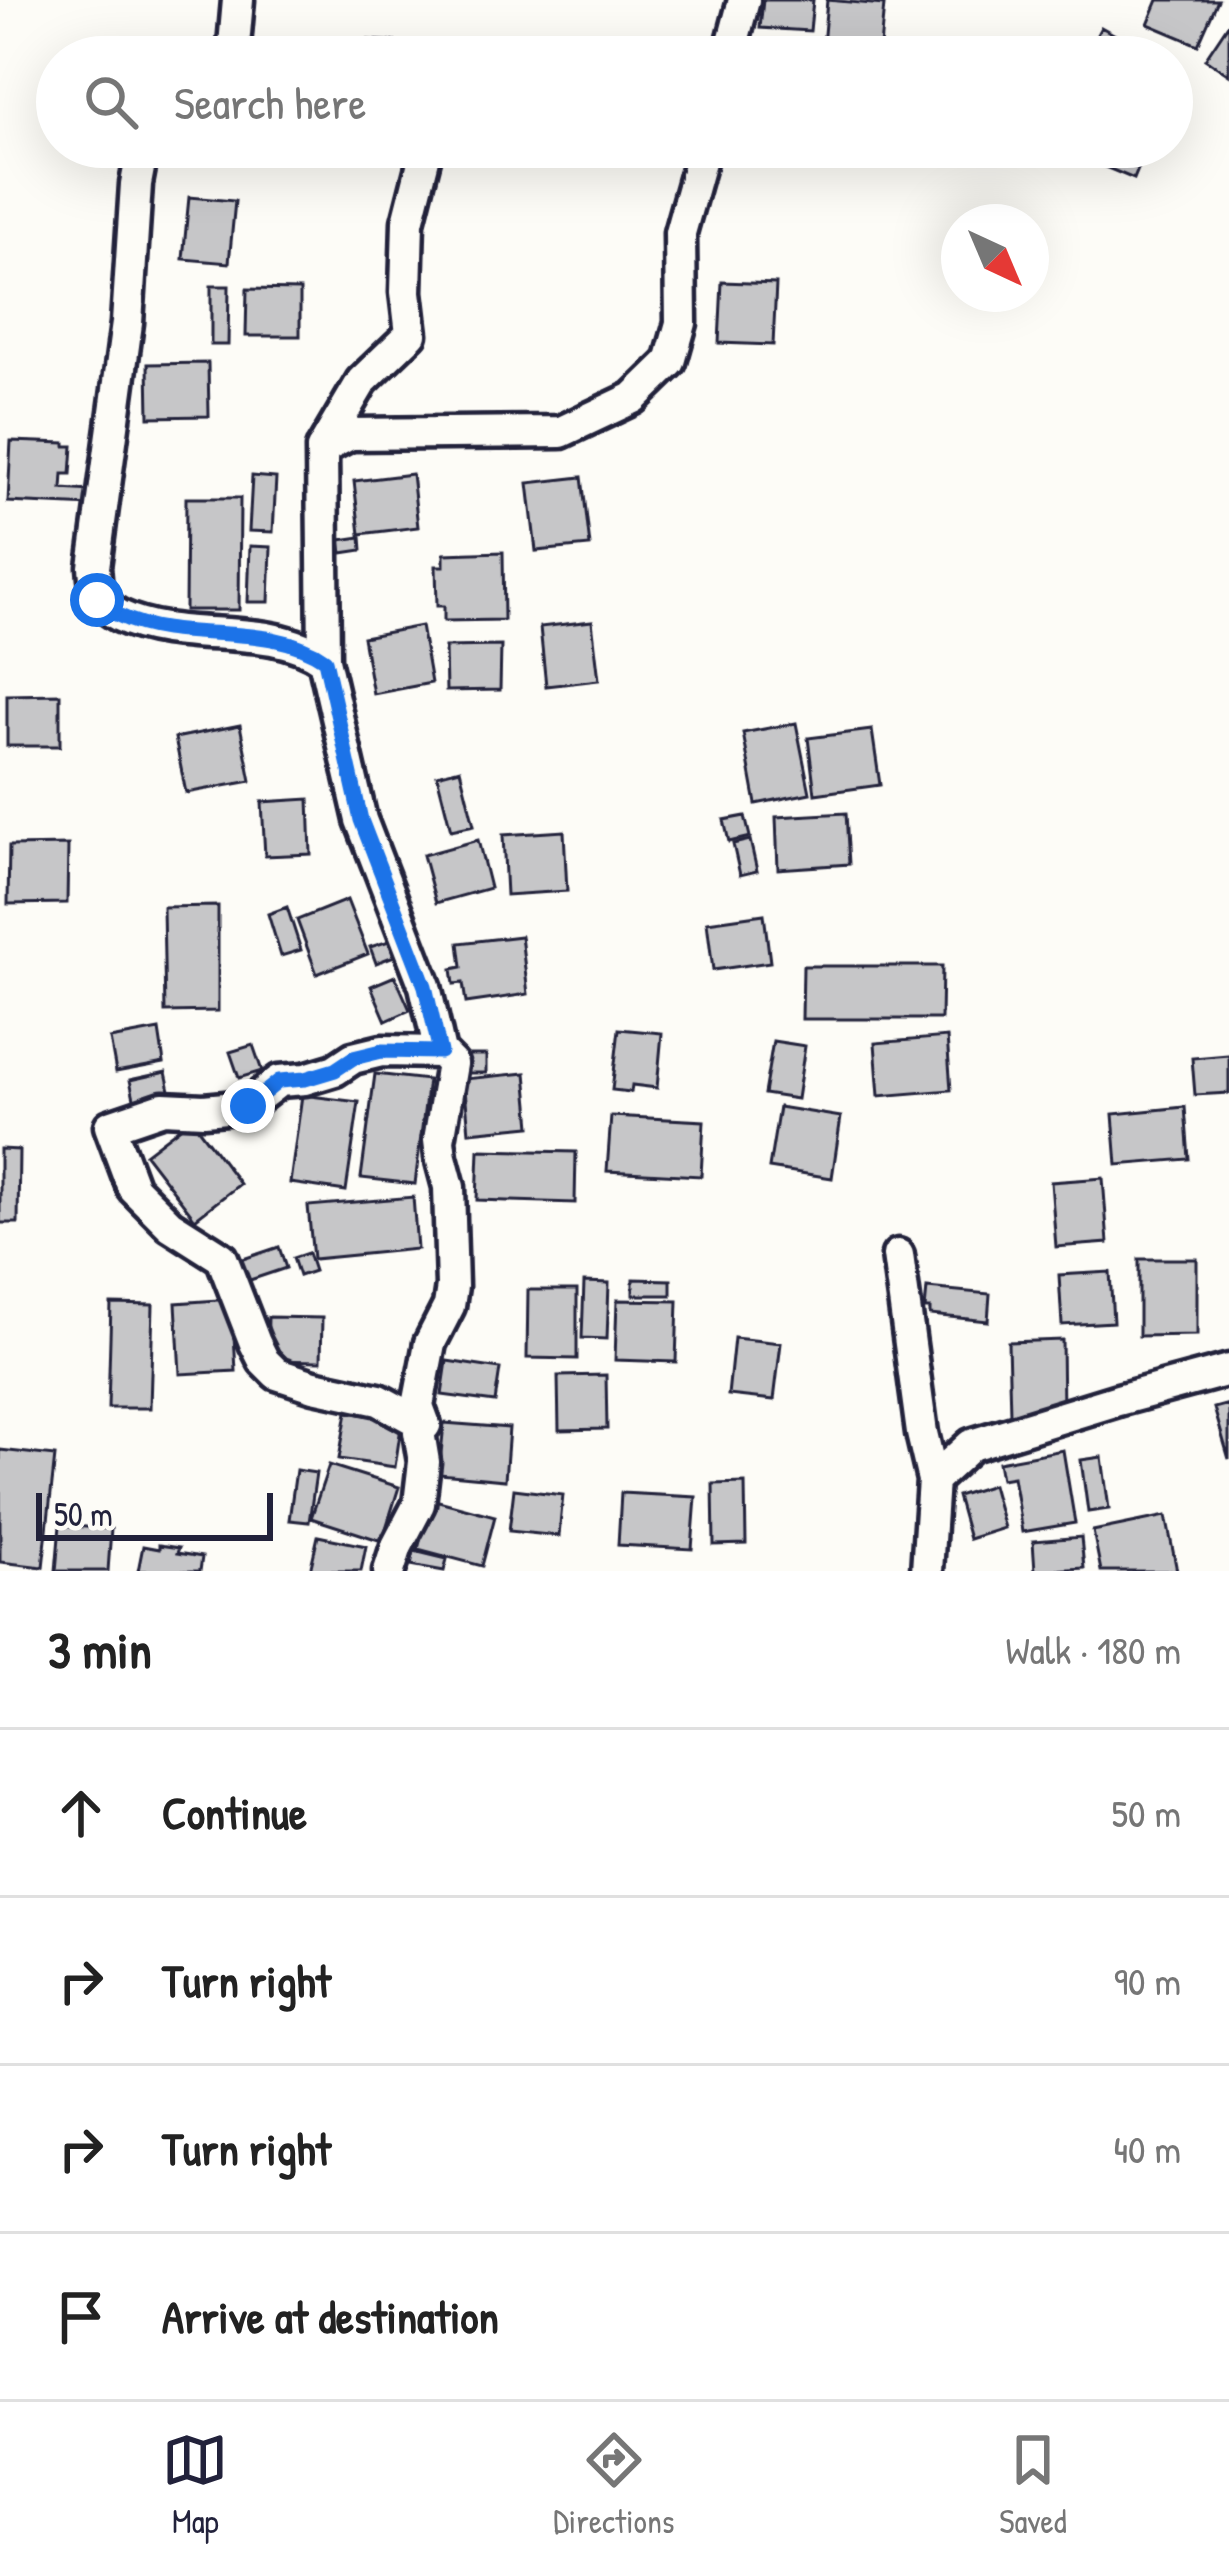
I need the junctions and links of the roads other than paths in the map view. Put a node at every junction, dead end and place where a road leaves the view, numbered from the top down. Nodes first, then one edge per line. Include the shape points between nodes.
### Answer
1 (238, 0) edge
2 (744, 0) edge
3 (235, 36) edge
4 (735, 36) edge
5 (139, 168) edge
6 (422, 168) edge
7 (698, 168) edge
8 (322, 449) junction
9 (325, 660) junction
10 (440, 1052) junction
11 (898, 1255) dead end
12 (1229, 1370) edge
13 (425, 1426) junction
14 (933, 1480) junction
15 (388, 1571) edge
16 (927, 1571) edge

1 - 3 street
2 - 4 street
5 - 9 street via 94,567 97,600 144,624 272,640
6 - 8 street via 408,222 411,334 362,381
7 - 8 street via 680,233 681,323 670,362 633,398 561,432 350,434
8 - 9 street
9 - 10 street via 361,820 425,986
10 - 13 street via 452,1064 439,1140 452,1286 430,1342 418,1406
10 - 13 street via 382,1051 279,1081 248,1106 163,1108 110,1126 133,1188 170,1225 222,1258 263,1361 277,1374 380,1400
11 - 14 street
12 - 14 street via 971,1445
13 - 15 street via 419,1504
14 - 16 street

